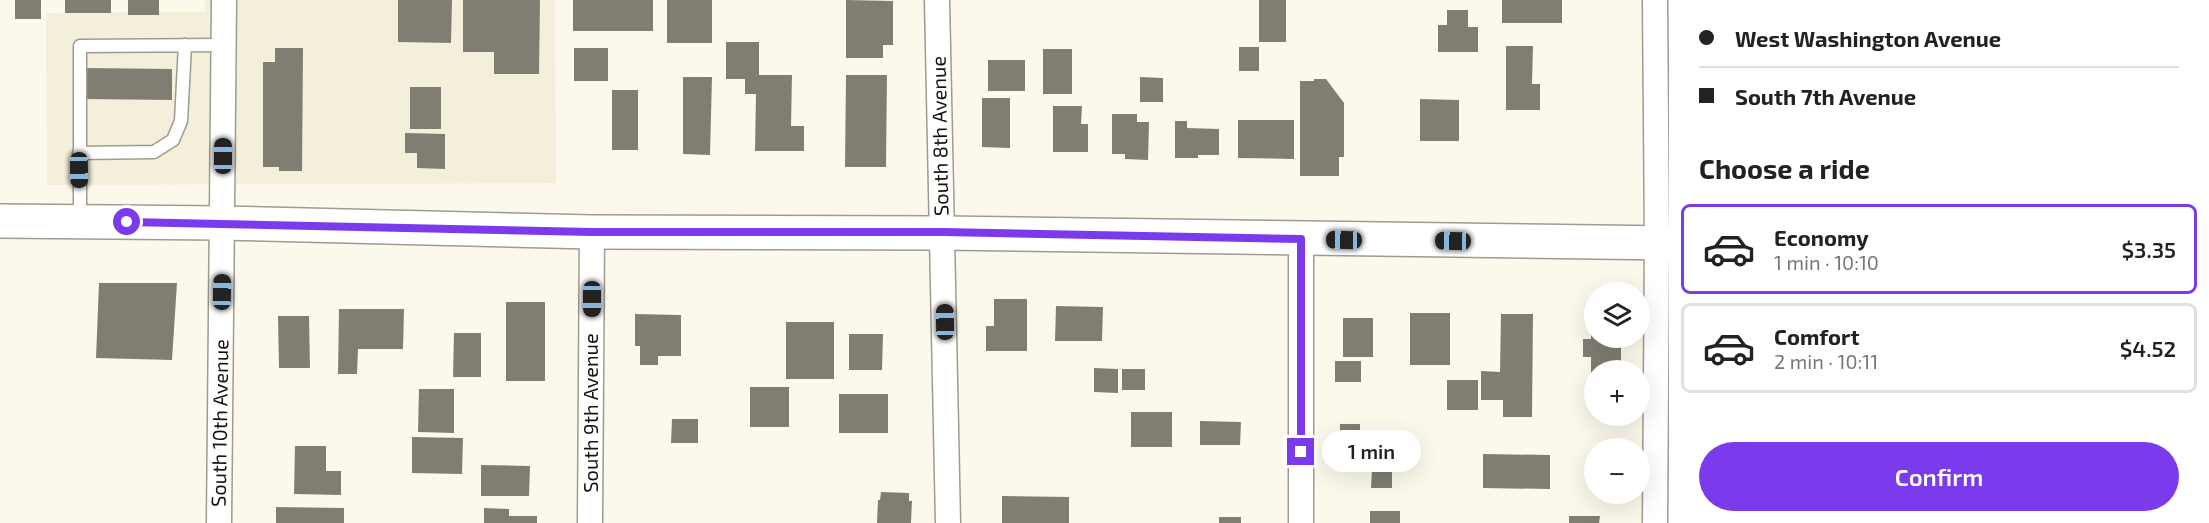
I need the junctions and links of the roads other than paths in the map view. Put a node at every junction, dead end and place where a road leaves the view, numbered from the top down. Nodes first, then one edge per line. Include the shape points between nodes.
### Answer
1 (224, 0) edge
2 (937, 0) edge
3 (1655, 0) edge
4 (185, 45) junction
5 (223, 45) junction
6 (79, 153) junction
7 (0, 221) edge
8 (80, 221) junction
9 (222, 223) junction
10 (592, 232) junction
11 (943, 232) junction
12 (1301, 239) junction
13 (1663, 243) edge
14 (1662, 381) edge
15 (219, 523) edge
16 (590, 523) edge
17 (948, 523) edge
18 (1301, 523) edge
19 (1655, 523) edge

1 - 5 street, South 10th Avenue
2 - 11 street, South 8th Avenue
3 - 13 street
4 - 5 lane
4 - 6 lane via 181,122 173,140 154,152
4 - 6 lane via 80,46
5 - 9 street, South 10th Avenue
6 - 8 lane
7 - 8 main road
8 - 9 main road
9 - 10 main road
9 - 15 street, South 10th Avenue
10 - 11 main road
10 - 16 street, South 9th Avenue
11 - 12 main road
11 - 17 street, South 8th Avenue
12 - 13 main road
12 - 18 street
13 - 14 street
14 - 19 street

